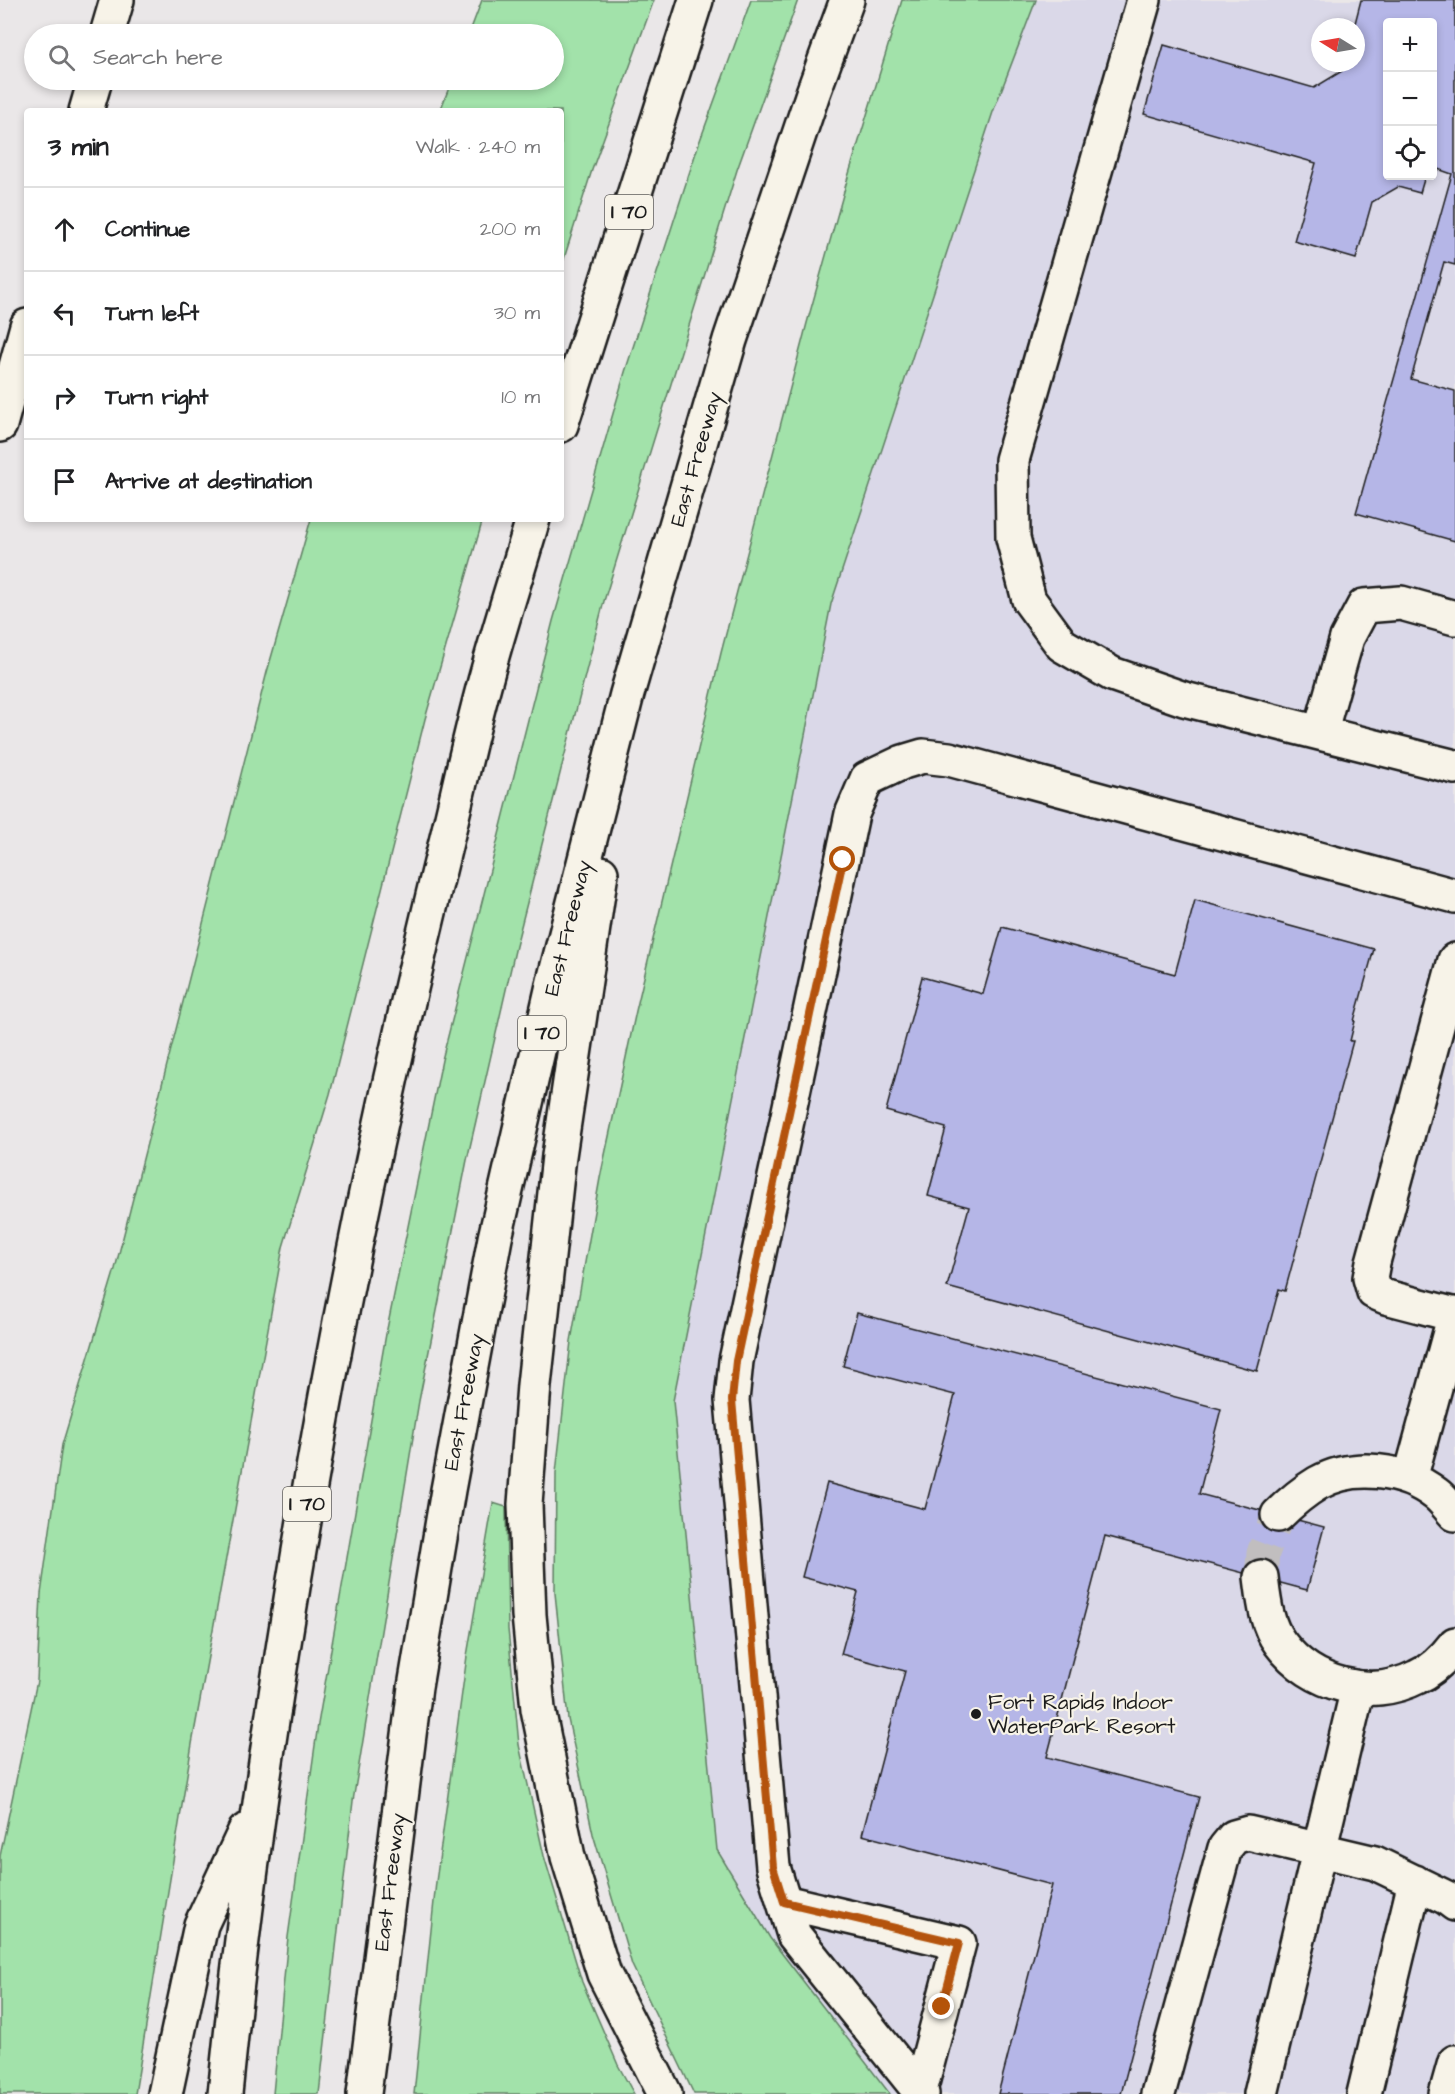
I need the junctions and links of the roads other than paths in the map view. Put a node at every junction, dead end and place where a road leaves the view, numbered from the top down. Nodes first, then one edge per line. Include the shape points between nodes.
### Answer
1 (117, 0) edge
2 (696, 0) edge
3 (846, 0) edge
4 (1144, 0) edge
5 (110, 24) edge
6 (92, 90) edge
7 (87, 108) edge
8 (24, 337) edge
9 (564, 416) edge
10 (0, 425) edge
11 (532, 522) edge
12 (1455, 618) edge
13 (627, 694) junction
14 (1320, 733) junction
15 (1455, 767) edge
16 (1455, 896) edge
17 (1455, 960) edge
18 (1455, 1315) edge
19 (1410, 1479) junction
20 (1455, 1514) edge
21 (1278, 1515) tunnel mouth
22 (1261, 1577) tunnel mouth
23 (1455, 1644) edge
24 (1358, 1688) junction
25 (259, 1802) junction
26 (1319, 1849) junction
27 (1415, 1881) junction
28 (784, 1902) junction
29 (1455, 1904) edge
30 (1455, 2062) edge
31 (921, 2092) edge
32 (165, 2094) edge
33 (225, 2094) edge
34 (364, 2094) edge
35 (665, 2094) edge
36 (1158, 2094) edge
37 (1260, 2094) edge
38 (1364, 2094) edge
39 (1446, 2094) edge

1 - 5 main road
2 - 9 main road, I 70
3 - 13 main road, East Freeway / I 70 via 730,340
4 - 14 main road via 1012,460 1013,538 1029,600 1062,645 1112,675 1184,699
6 - 7 main road
8 - 10 main road
11 - 25 main road, I 70 via 487,676 399,1035 326,1398
12 - 14 main road via 1401,603 1364,606 1347,638
13 - 34 main road, East Freeway / I 70 via 554,981 486,1284 415,1687
13 - 35 main road via 559,1156 525,1504 529,1615 538,1709 568,1857 604,1974
14 - 15 main road
16 - 28 main road via 949,759 923,756 867,779 852,814 736,1361 732,1400 773,1867
17 - 18 main road via 1370,1278 1374,1292
18 - 19 main road
19 - 20 main road via 1437,1494
19 - 21 main road via 1380,1471 1349,1472 1319,1482
22 - 24 main road via 1266,1615 1280,1643 1301,1666 1328,1681
23 - 24 main road via 1443,1659 1417,1677 1388,1687
24 - 26 main road
25 - 32 main road via 201,1925
25 - 33 main road, I 70
26 - 27 main road via 1375,1863
26 - 36 main road via 1248,1833 1234,1837 1225,1848
26 - 37 main road
27 - 29 main road
27 - 38 main road
28 - 31 main road via 795,1935
28 - 31 main road via 959,1943
30 - 39 main road

